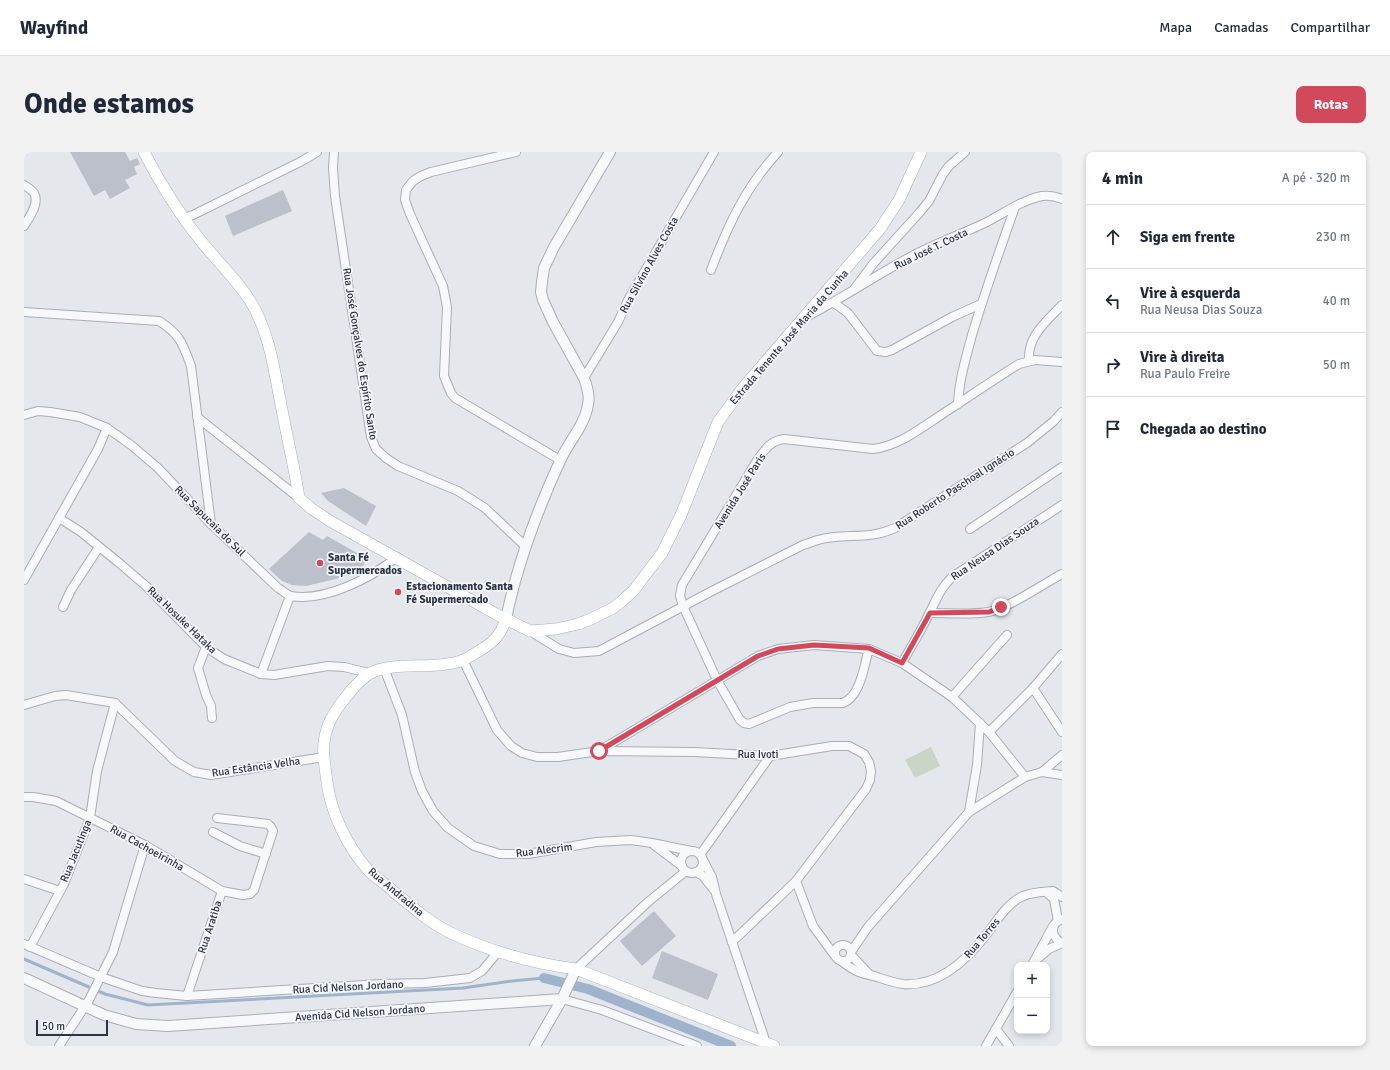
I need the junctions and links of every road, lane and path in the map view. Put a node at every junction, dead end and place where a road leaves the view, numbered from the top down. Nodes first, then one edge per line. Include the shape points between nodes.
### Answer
1 (144, 152) edge
2 (317, 152) edge
3 (334, 152) edge
4 (516, 152) edge
5 (610, 152) edge
6 (714, 152) edge
7 (778, 152) edge
8 (921, 152) edge
9 (965, 152) edge
10 (24, 185) edge
11 (1062, 199) edge
12 (1015, 207) junction
13 (184, 218) junction
14 (24, 226) edge
15 (711, 270) dead end
16 (854, 290) junction
17 (834, 303) junction
18 (981, 304) junction
19 (1062, 305) edge
20 (24, 312) edge
21 (804, 318) junction
22 (1029, 361) junction
23 (1062, 362) edge
24 (584, 378) junction
25 (958, 404) junction
26 (1062, 412) edge
27 (24, 415) edge
28 (197, 417) junction
29 (107, 428) junction
30 (560, 460) junction
31 (1062, 467) edge
32 (299, 498) junction
33 (1062, 505) edge
34 (59, 518) junction
35 (211, 524) junction
36 (970, 529) dead end
37 (525, 546) junction
38 (99, 547) junction
39 (396, 557) junction
40 (1062, 574) edge
41 (24, 580) edge
42 (290, 596) junction
43 (683, 606) junction
44 (63, 607) dead end
45 (930, 613) junction
46 (506, 619) junction
47 (530, 631) junction
48 (1007, 635) dead end
49 (206, 647) junction
50 (869, 648) junction
51 (1062, 654) edge
52 (463, 660) junction
53 (902, 663) junction
54 (384, 668) junction
55 (370, 673) junction
56 (261, 674) junction
57 (717, 680) junction
58 (1033, 688) junction
59 (952, 697) junction
60 (115, 703) junction
61 (24, 705) edge
62 (212, 718) dead end
63 (980, 723) junction
64 (989, 732) junction
65 (1062, 732) edge
66 (599, 751) junction
67 (1062, 755) edge
68 (324, 756) junction
69 (770, 756) junction
70 (1042, 772) junction
71 (1062, 775) edge
72 (1025, 777) junction
73 (24, 797) edge
74 (969, 812) junction
75 (90, 818) junction
76 (217, 818) dead end
77 (213, 832) dead end
78 (652, 843) junction
79 (145, 845) junction
80 (691, 851) junction
81 (266, 854) junction
82 (701, 856) junction
83 (684, 869) junction
84 (696, 872) junction
85 (24, 879) edge
86 (796, 881) junction
87 (222, 890) junction
88 (60, 891) junction
89 (1046, 892) junction
90 (716, 894) junction
91 (1062, 897) edge
92 (1058, 922) edge
93 (868, 927) junction
94 (820, 935) junction
95 (732, 942) junction
96 (1062, 943) edge
97 (842, 945) junction
98 (27, 946) edge
99 (498, 952) junction
100 (851, 954) junction
101 (838, 959) junction
102 (1034, 962) edge
103 (1034, 962) edge
104 (573, 973) junction
105 (869, 975) junction
106 (24, 978) edge
107 (100, 979) junction
108 (564, 995) junction
109 (187, 996) junction
110 (1014, 997) edge
111 (87, 1003) junction
112 (996, 1029) junction
113 (770, 1044) edge
114 (58, 1046) edge
115 (535, 1046) edge
116 (697, 1046) edge
117 (986, 1046) edge
118 (1009, 1046) edge

1 - 13 main road
2 - 13 street
3 - 37 street, Rua José Gonçalves do Espírito Santo via 335,196 371,437 376,449 398,466 458,491 485,508
4 - 30 street via 421,176 406,190 405,200 446,298 444,376 451,393
5 - 24 street via 554,247 544,268 542,282 543,300
6 - 24 street, Rua Silvino Alves Costa
7 - 15 street via 743,198 720,244
8 - 21 main road, Estrada Tenente José Maria da Cunha via 899,200 880,229
9 - 16 street via 942,174 929,201 873,264
10 - 14 street via 34,193 36,200 32,214
11 - 12 street, Rua José T. Costa via 1041,196
12 - 16 street, Rua José T. Costa via 958,236 912,255
12 - 18 street
13 - 32 main road via 250,300 260,321 268,342
16 - 17 street, Rua José T. Costa
17 - 18 street via 848,313 880,352 892,350
17 - 21 street, Rua José T. Costa
18 - 25 street via 961,375
19 - 22 street via 1032,339
20 - 28 street via 159,321 169,327 183,345 191,366
21 - 47 main road, Estrada Tenente José Maria da Cunha via 742,389 718,422 681,515 662,552 634,590 613,608 591,619 556,629
22 - 23 street, Avenida José Paris
22 - 25 street, Avenida José Paris via 1012,368
24 - 30 street via 589,404 583,422
25 - 43 street, Avenida José Paris via 901,440 883,448 784,439 768,445 682,585 680,596
26 - 43 street, Rua Roberto Paschoal Ignácio via 1027,443 895,528 885,533 818,540 803,545
27 - 29 street, Rua Sapucaia do Sul via 38,411 50,412 80,417
28 - 32 street
28 - 35 street
29 - 34 street
29 - 35 street, Rua Sapucaia do Sul via 132,445 158,468
30 - 37 street
31 - 36 street
32 - 39 main road via 330,521
33 - 45 street, Rua Neusa Dias Souza via 952,576 943,586
34 - 38 street, Rua Hosuke Hataka
34 - 41 street
35 - 42 street, Rua Sapucaia do Sul via 278,588
37 - 46 street
38 - 44 street
38 - 49 street, Rua Hosuke Hataka via 146,586
39 - 42 street via 358,583 312,596
39 - 46 main road
40 - 45 street via 989,612
42 - 56 street
43 - 47 street via 599,651 567,651
43 - 57 street
45 - 53 street, Rua Neusa Dias Souza
46 - 47 main road
46 - 52 main road, Rua Andradina via 491,644
48 - 59 street
49 - 56 street, Rua Hosuke Hataka via 229,661
49 - 62 street via 198,668 211,706
50 - 53 street
50 - 57 street via 814,645 778,649 758,656
50 - 57 street via 858,688 854,696 847,701 790,706 749,724 740,720
51 - 58 street
52 - 54 main road, Rua Andradina via 444,664
52 - 66 street, Rua Ivoti via 497,730 511,746 537,758
53 - 59 street
54 - 55 main road, Rua Andradina
54 - 78 street, Rua Alecrim via 402,715 422,792 433,811 448,828 474,846 500,854 528,854 612,841
55 - 56 street, Rua Hosuke Hataka via 328,666 274,675
55 - 68 main road, Rua Andradina via 350,691 331,720 324,738
57 - 66 street
58 - 64 street
58 - 65 street
59 - 63 street
60 - 61 street via 66,695
60 - 68 street, Rua Estância Velha via 175,761 194,772 211,775
60 - 75 street, Rua Jacutinga via 97,771
63 - 64 street
63 - 74 street via 977,765
64 - 72 street
66 - 69 street, Rua Ivoti
67 - 70 street
68 - 99 main road, Rua Andradina via 328,794 342,831 369,870 419,913 439,926
69 - 82 street
69 - 86 street, Rua Ivoti via 832,746 849,746 864,754 871,771 866,789
70 - 71 street
70 - 72 street
72 - 74 street
73 - 75 street, Rua Cachoeirinha via 56,801
74 - 93 street
75 - 79 street, Rua Cachoeirinha
75 - 88 street, Rua Jacutinga
76 - 81 street, Rua Aratiba via 268,824 273,831
77 - 81 street via 240,846
78 - 80 street, Rua Alecrim
78 - 83 street, Rua Alecrim
79 - 87 street, Rua Cachoeirinha
79 - 107 street via 113,952
80 - 82 street
80 - 83 street via 682,856 681,863
81 - 87 street, Rua Aratiba via 253,892 243,895
82 - 84 street via 702,867
82 - 90 street via 712,877
83 - 84 street
83 - 104 street
84 - 90 street via 703,876
85 - 88 street
86 - 94 street, Rua Torres via 813,926
86 - 95 street, Rua Ivoti
87 - 109 street, Rua Aratiba
88 - 98 street, Rua Jacutinga
89 - 91 street, Rua Torres via 1053,891
89 - 92 street via 1054,900
89 - 105 street, Rua Torres via 1023,896 1008,906 972,953 954,968 931,980 904,984
90 - 95 street
92 - 96 street via 1053,930 1055,939
92 - 102 street
93 - 97 street
93 - 100 street
94 - 97 street via 826,940
94 - 101 street, Rua Torres
95 - 113 street
96 - 103 street via 1049,949
97 - 100 street via 848,948
97 - 101 street via 835,951
98 - 107 street
99 - 104 main road, Rua Andradina
99 - 109 street, Rua Cid Nelson Jordano via 482,971 470,978 425,983
100 - 101 street via 848,960
100 - 105 street, Rua Torres
101 - 105 street, Rua Torres
104 - 108 street
104 - 113 main road
106 - 111 street, Avenida Cid Nelson Jordano
107 - 109 street via 142,991
107 - 111 street
108 - 111 street, Avenida Cid Nelson Jordano via 168,1026 136,1024 104,1015
108 - 115 street
108 - 116 street, Avenida Cid Nelson Jordano
110 - 112 street
111 - 114 street
112 - 117 street
112 - 118 street

